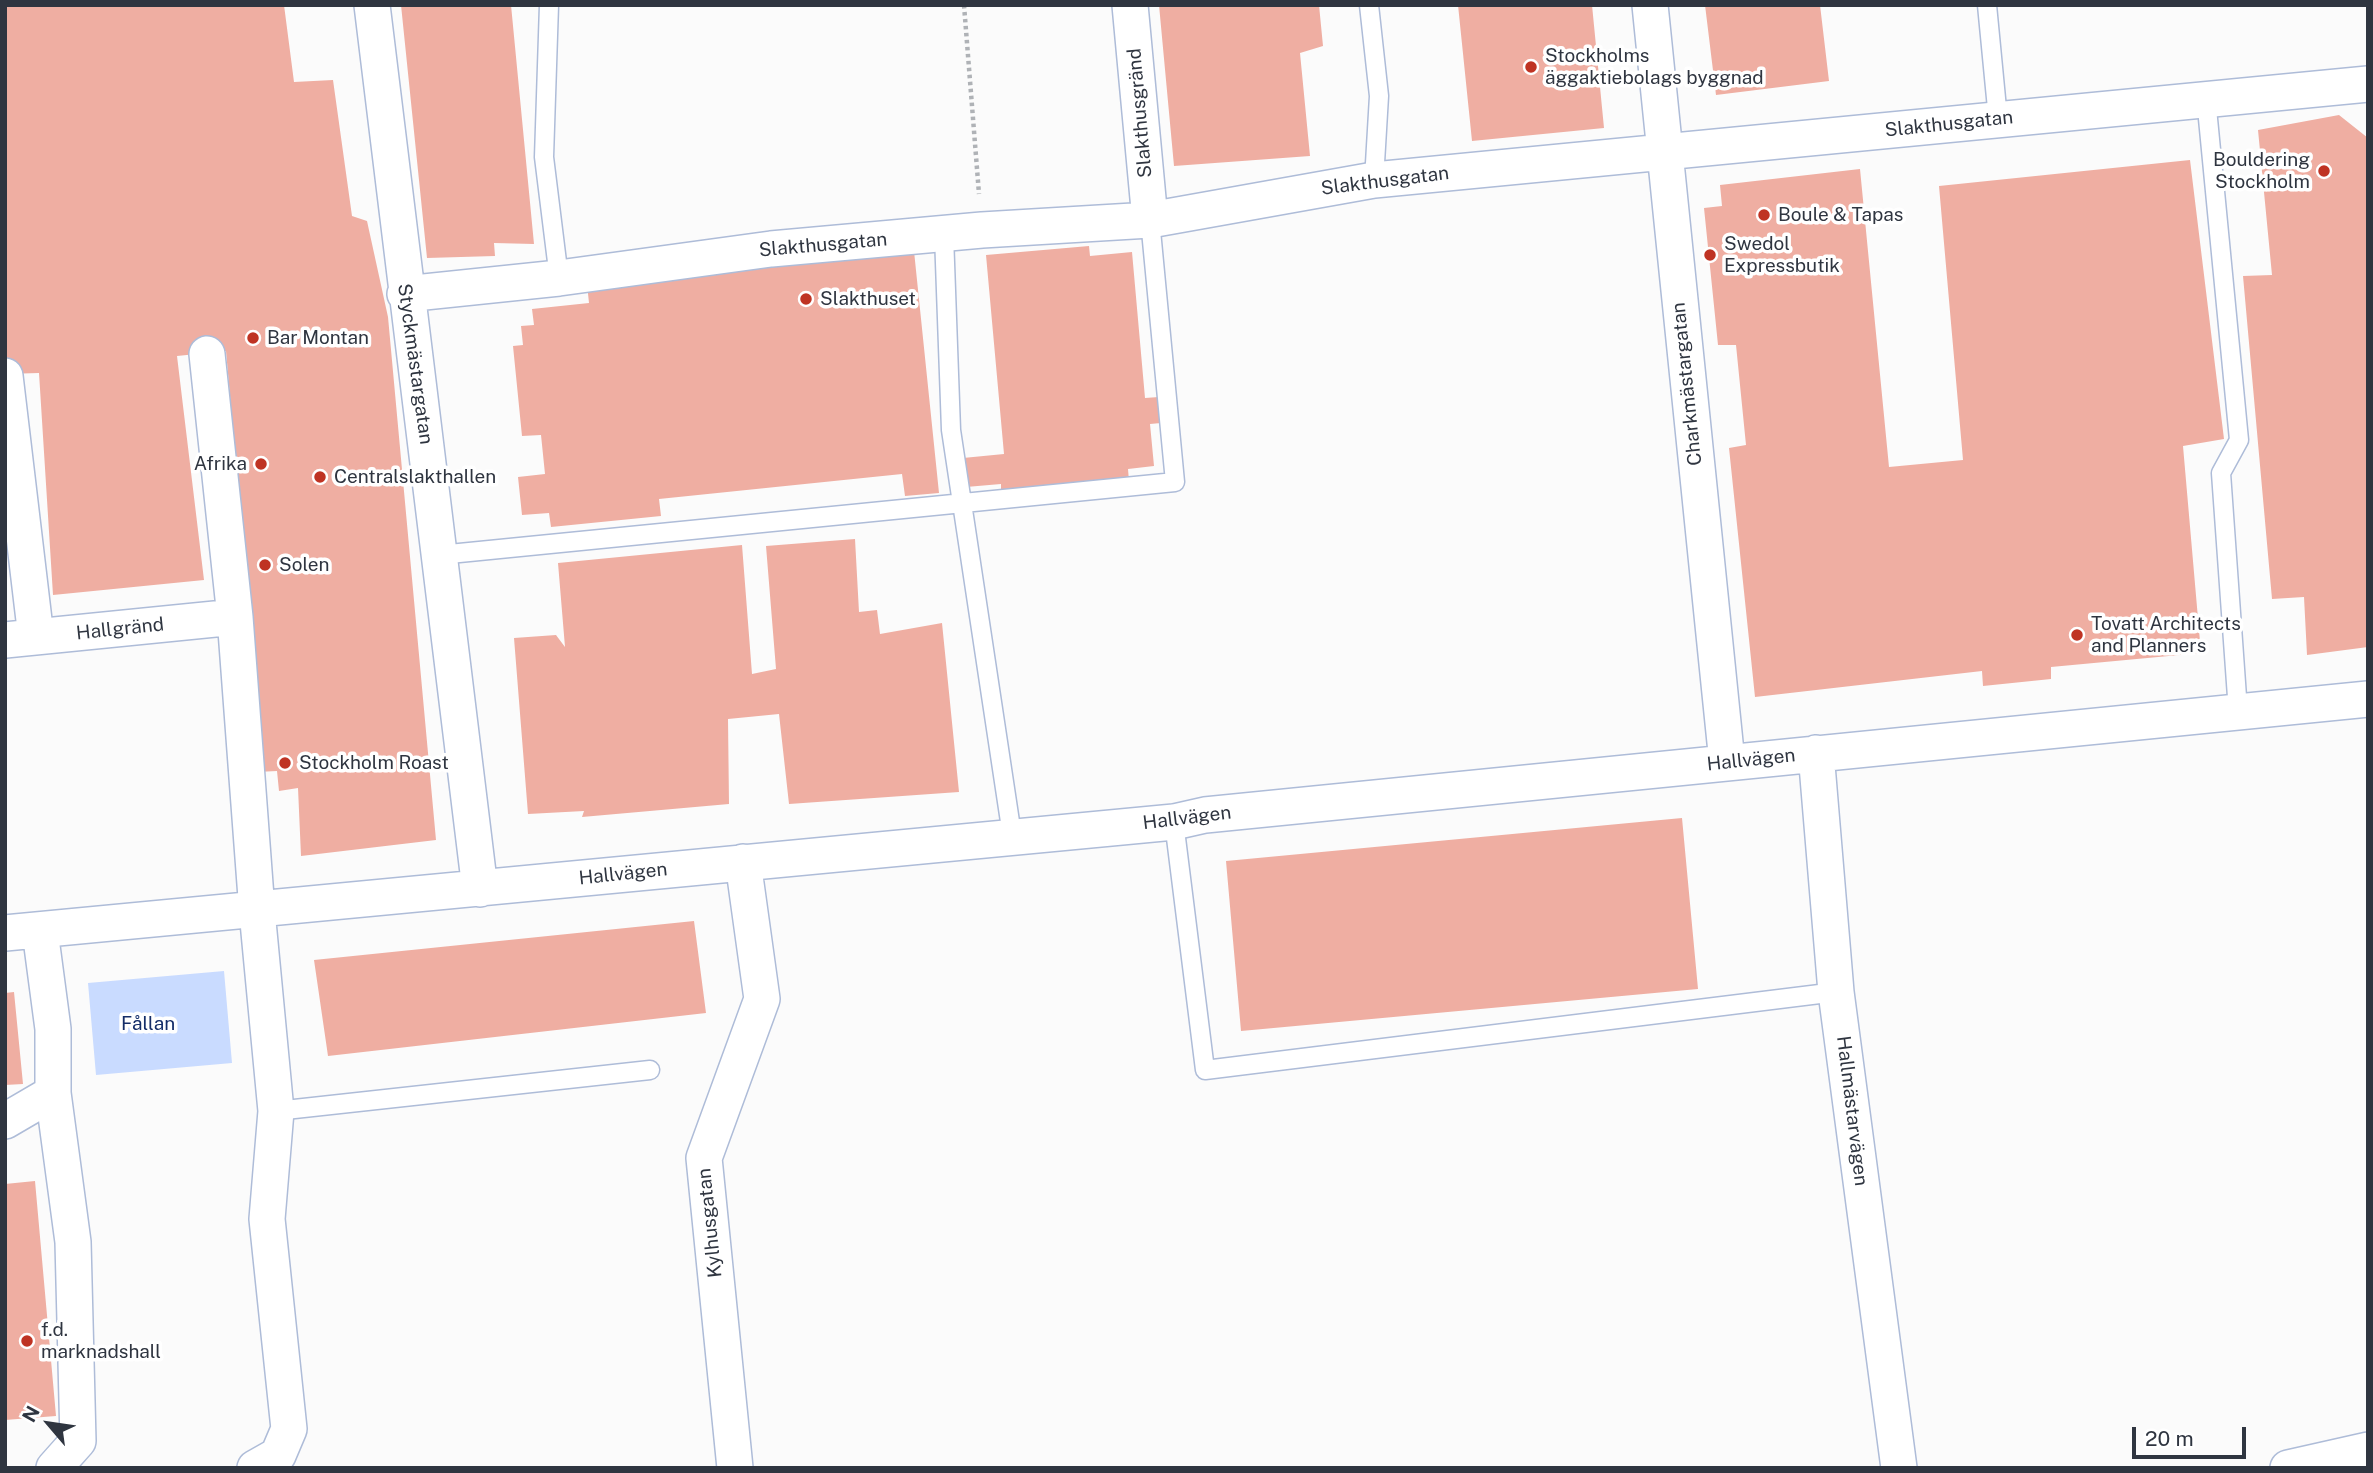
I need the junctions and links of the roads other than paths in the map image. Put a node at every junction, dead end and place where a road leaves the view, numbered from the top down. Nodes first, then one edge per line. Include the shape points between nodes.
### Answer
1 (372, 5) edge
2 (549, 5) edge
3 (1130, 5) edge
4 (1369, 5) edge
5 (1650, 5) edge
6 (1987, 5) edge
7 (2368, 84) edge
8 (2206, 98) junction
9 (1998, 119) junction
10 (1662, 152) junction
11 (1374, 180) junction
12 (1150, 220) junction
13 (944, 235) junction
14 (559, 278) junction
15 (405, 294) junction
16 (207, 354) dead end
17 (5, 376) edge
18 (961, 506) junction
19 (439, 555) junction
20 (234, 617) junction
21 (21, 639) edge
22 (2368, 699) edge
23 (2238, 711) junction
24 (1816, 753) junction
25 (1727, 762) junction
26 (1174, 822) junction
27 (1012, 835) junction
28 (743, 862) junction
29 (480, 888) junction
30 (257, 911) junction
31 (40, 931) junction
32 (5, 933) edge
33 (1836, 992) junction
34 (650, 1070) dead end
35 (53, 1093) junction
36 (276, 1111) junction
37 (5, 1121) edge
38 (2368, 1450) edge
39 (54, 1468) edge
40 (256, 1468) edge
41 (735, 1468) edge
42 (1899, 1468) edge
43 (2288, 1468) edge

1 - 15 street, Styckmästargatan
2 - 14 lane via 544,157
3 - 12 street, Slakthusgränd
4 - 11 lane via 1378,96
5 - 10 street, Charkmästargatan
6 - 9 lane
7 - 8 street, Slakthusgatan
8 - 9 street, Slakthusgatan
8 - 23 lane via 2239,439 2221,473
9 - 10 street, Slakthusgatan
10 - 11 street, Slakthusgatan
10 - 25 street, Charkmästargatan
11 - 12 street, Slakthusgatan
12 - 13 street, Slakthusgatan
12 - 18 lane via 1175,482
13 - 14 street, Slakthusgatan via 771,249
13 - 18 lane via 951,430
14 - 15 street, Slakthusgatan
15 - 19 street, Styckmästargatan
16 - 20 street
17 - 21 street
18 - 19 lane
18 - 27 lane
19 - 29 street, Styckmästargatan
20 - 21 street, Hallgränd
20 - 30 street
22 - 23 street, Hallvägen
23 - 24 street, Hallvägen
24 - 25 street, Hallvägen
24 - 33 street, Hallmästarvägen
25 - 26 street, Hallvägen
26 - 27 street, Hallvägen
26 - 33 lane via 1205,1070
27 - 28 street, Hallvägen
28 - 29 street, Hallvägen
28 - 41 street, Kylhusgatan via 762,999 704,1158
29 - 30 street, Hallvägen
30 - 31 street, Hallvägen
30 - 36 street
31 - 32 street, Hallvägen
31 - 35 street via 53,1029
33 - 42 street, Hallmästarvägen
34 - 36 lane
35 - 37 street
35 - 39 street via 73,1242 78,1441
36 - 40 street via 267,1219 289,1429 278,1455
38 - 43 street

